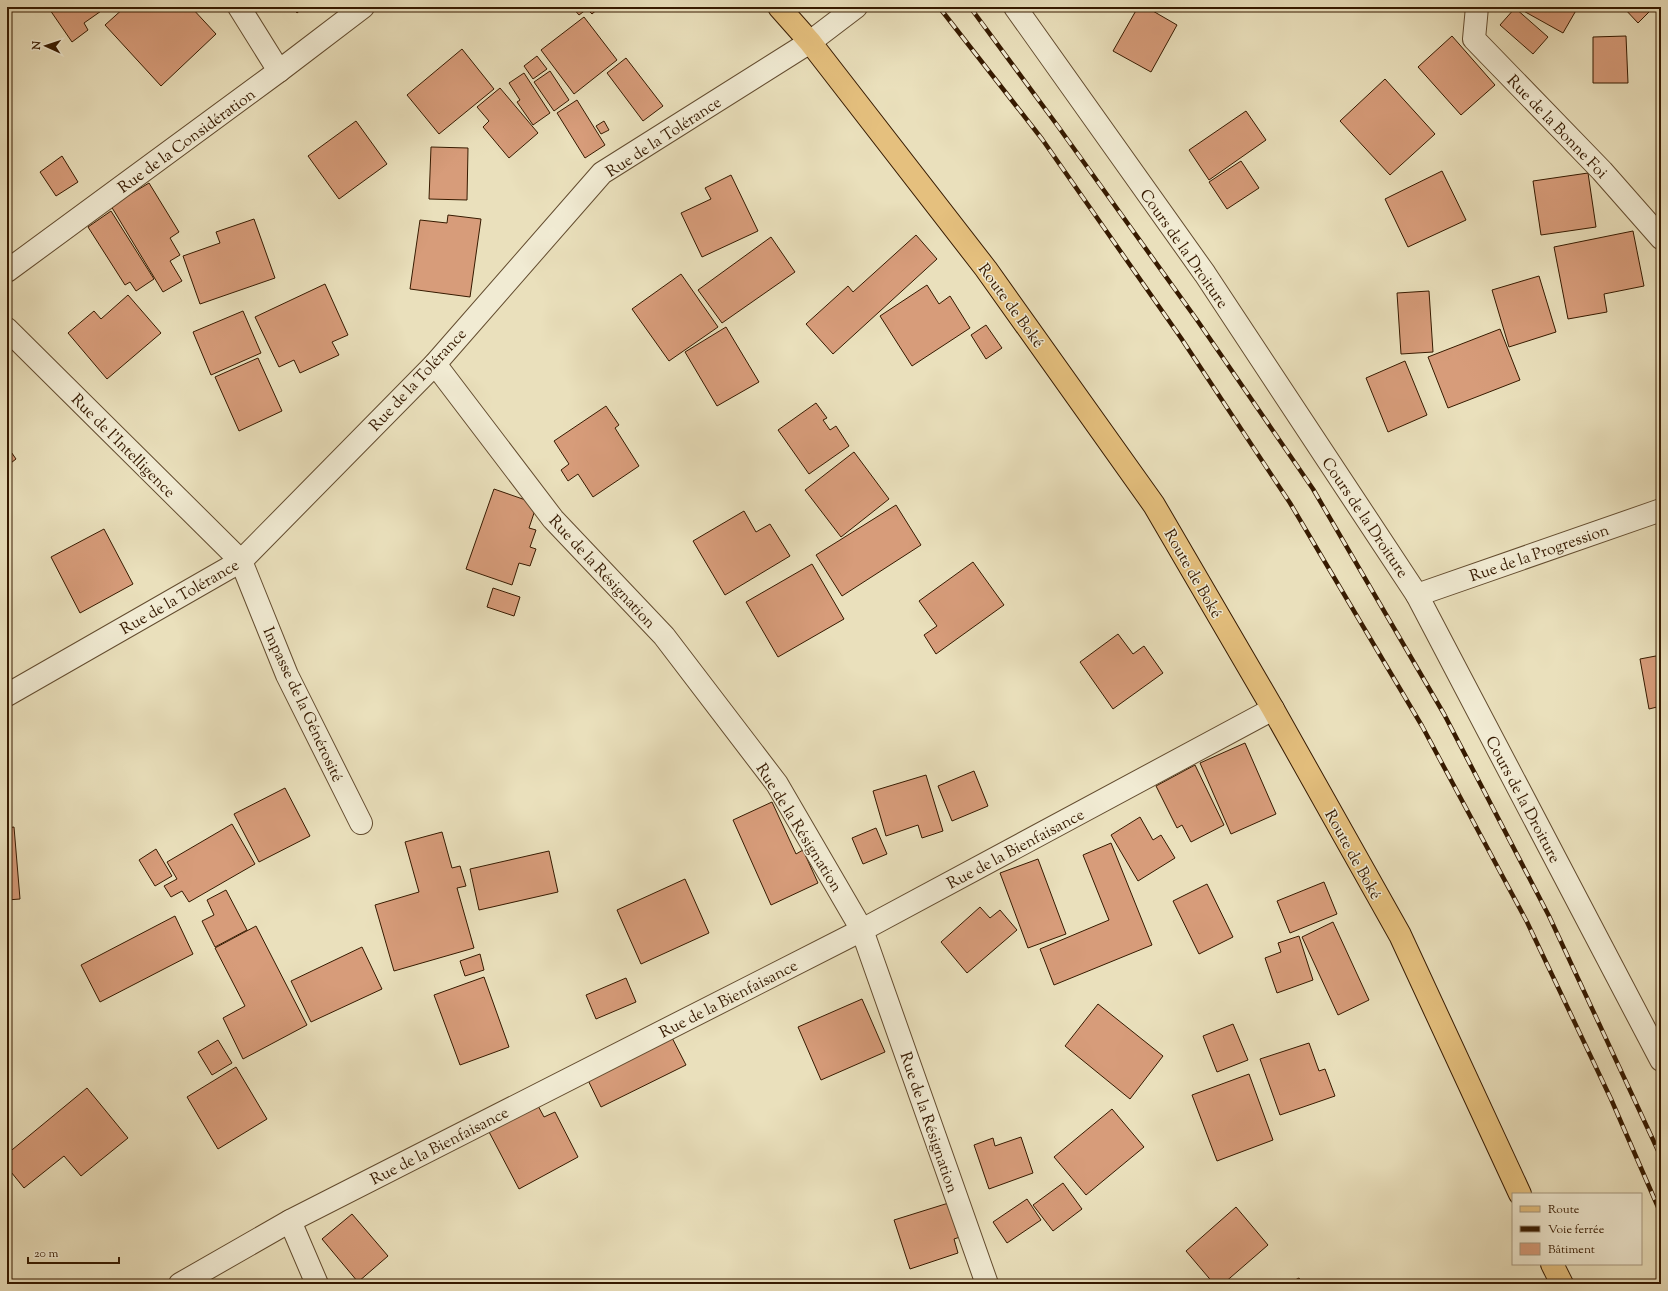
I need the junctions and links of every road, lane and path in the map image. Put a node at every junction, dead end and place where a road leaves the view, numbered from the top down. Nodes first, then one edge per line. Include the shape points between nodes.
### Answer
1 (238, 7) edge
2 (363, 7) edge
3 (779, 7) edge
4 (856, 7) edge
5 (1015, 7) edge
6 (1477, 7) edge
7 (810, 42) junction
8 (279, 71) junction
9 (1661, 238) edge
10 (7, 271) edge
11 (7, 329) edge
12 (435, 364) junction
13 (1661, 510) edge
14 (241, 561) junction
15 (1418, 595) junction
16 (7, 695) edge
17 (1273, 709) junction
18 (361, 823) dead end
19 (862, 930) junction
20 (1661, 1060) edge
21 (1520, 1193) edge
22 (290, 1221) junction
23 (1552, 1265) edge
24 (180, 1284) edge
25 (317, 1284) edge
26 (987, 1284) edge
27 (1562, 1284) edge

1 - 8 street
2 - 8 street, Rue de la Considération
3 - 7 main road, Route de Boké
4 - 7 street, Rue de la Tolérance
5 - 15 street, Cours de la Droiture via 1205,274
6 - 9 street, Rue de la Bonne Foi via 1474,39 1602,171
7 - 12 street, Rue de la Tolérance via 602,173
7 - 17 main road, Route de Boké via 986,269 1154,505
8 - 10 street, Rue de la Considération
11 - 14 street, Rue de l'Intelligence
12 - 14 street, Rue de la Tolérance
12 - 19 street, Rue de la Résignation via 553,519 664,636 777,784
13 - 15 street, Rue de la Progression
14 - 16 street, Rue de la Tolérance
14 - 18 street, Impasse de la Générosité via 287,675
15 - 20 street, Cours de la Droiture
17 - 19 street, Rue de la Bienfaisance
17 - 21 main road, Route de Boké via 1400,935
19 - 22 street, Rue de la Bienfaisance
19 - 26 street, Rue de la Résignation
22 - 24 street, Rue de la Bienfaisance
22 - 25 street
23 - 27 main road

